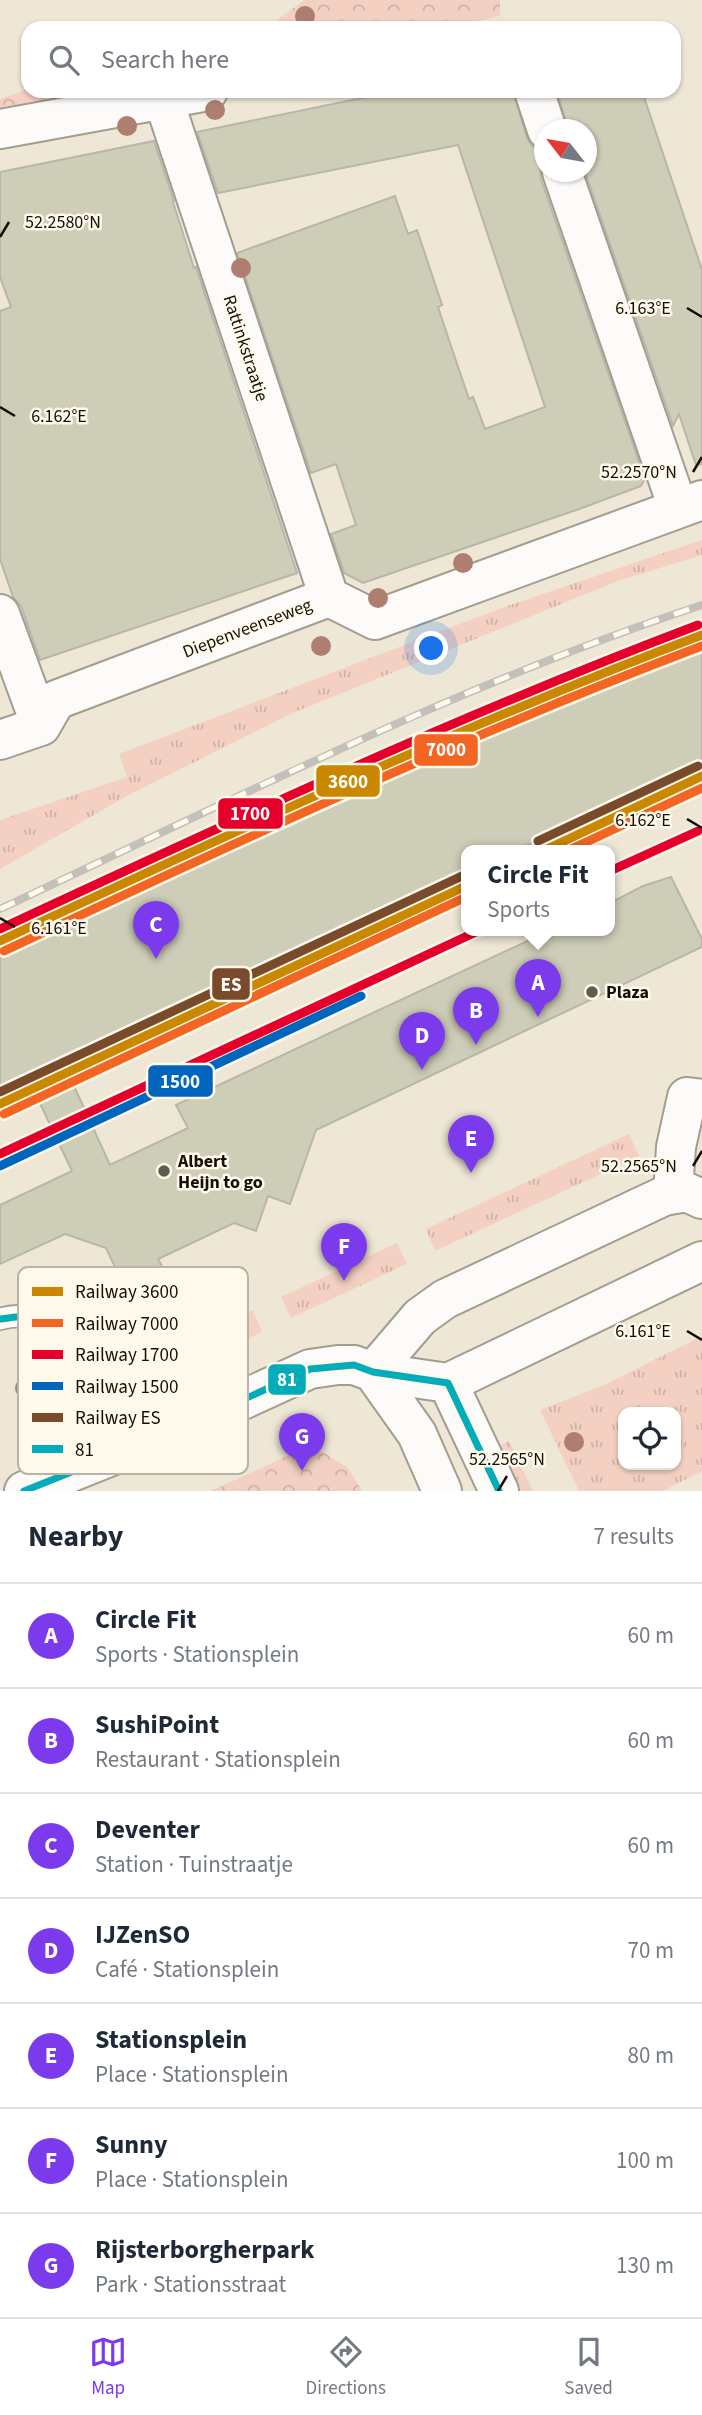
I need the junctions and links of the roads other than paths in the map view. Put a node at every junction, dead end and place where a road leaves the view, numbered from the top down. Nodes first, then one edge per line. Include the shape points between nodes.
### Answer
1 (163, 98) joint
2 (536, 98) edge
3 (543, 119) edge
4 (0, 129) edge
5 (566, 182) edge
6 (690, 504) edge
7 (329, 597) junction
8 (0, 614) edge
9 (41, 726) junction
10 (0, 740) edge
11 (702, 1099) edge
12 (688, 1196) edge
13 (702, 1261) edge
14 (18, 1316) edge
15 (0, 1319) edge
16 (373, 1372) junction
17 (448, 1383) junction
18 (248, 1397) edge
19 (65, 1474) edge
20 (24, 1491) edge
21 (442, 1491) edge
22 (499, 1491) edge

1 - 4 street
1 - 7 street, Rattinkstraatje
2 - 3 street
5 - 6 street
6 - 7 street, Diepenveenseweg via 375,620
7 - 9 street, Diepenveenseweg via 56,700
8 - 9 street
9 - 10 street
11 - 12 street via 687,1097 676,1147
12 - 16 street via 436,1304
13 - 17 street
14 - 15 lane
16 - 17 street
16 - 18 street via 354,1365 310,1369
16 - 21 street via 417,1434
17 - 22 street
19 - 20 street

